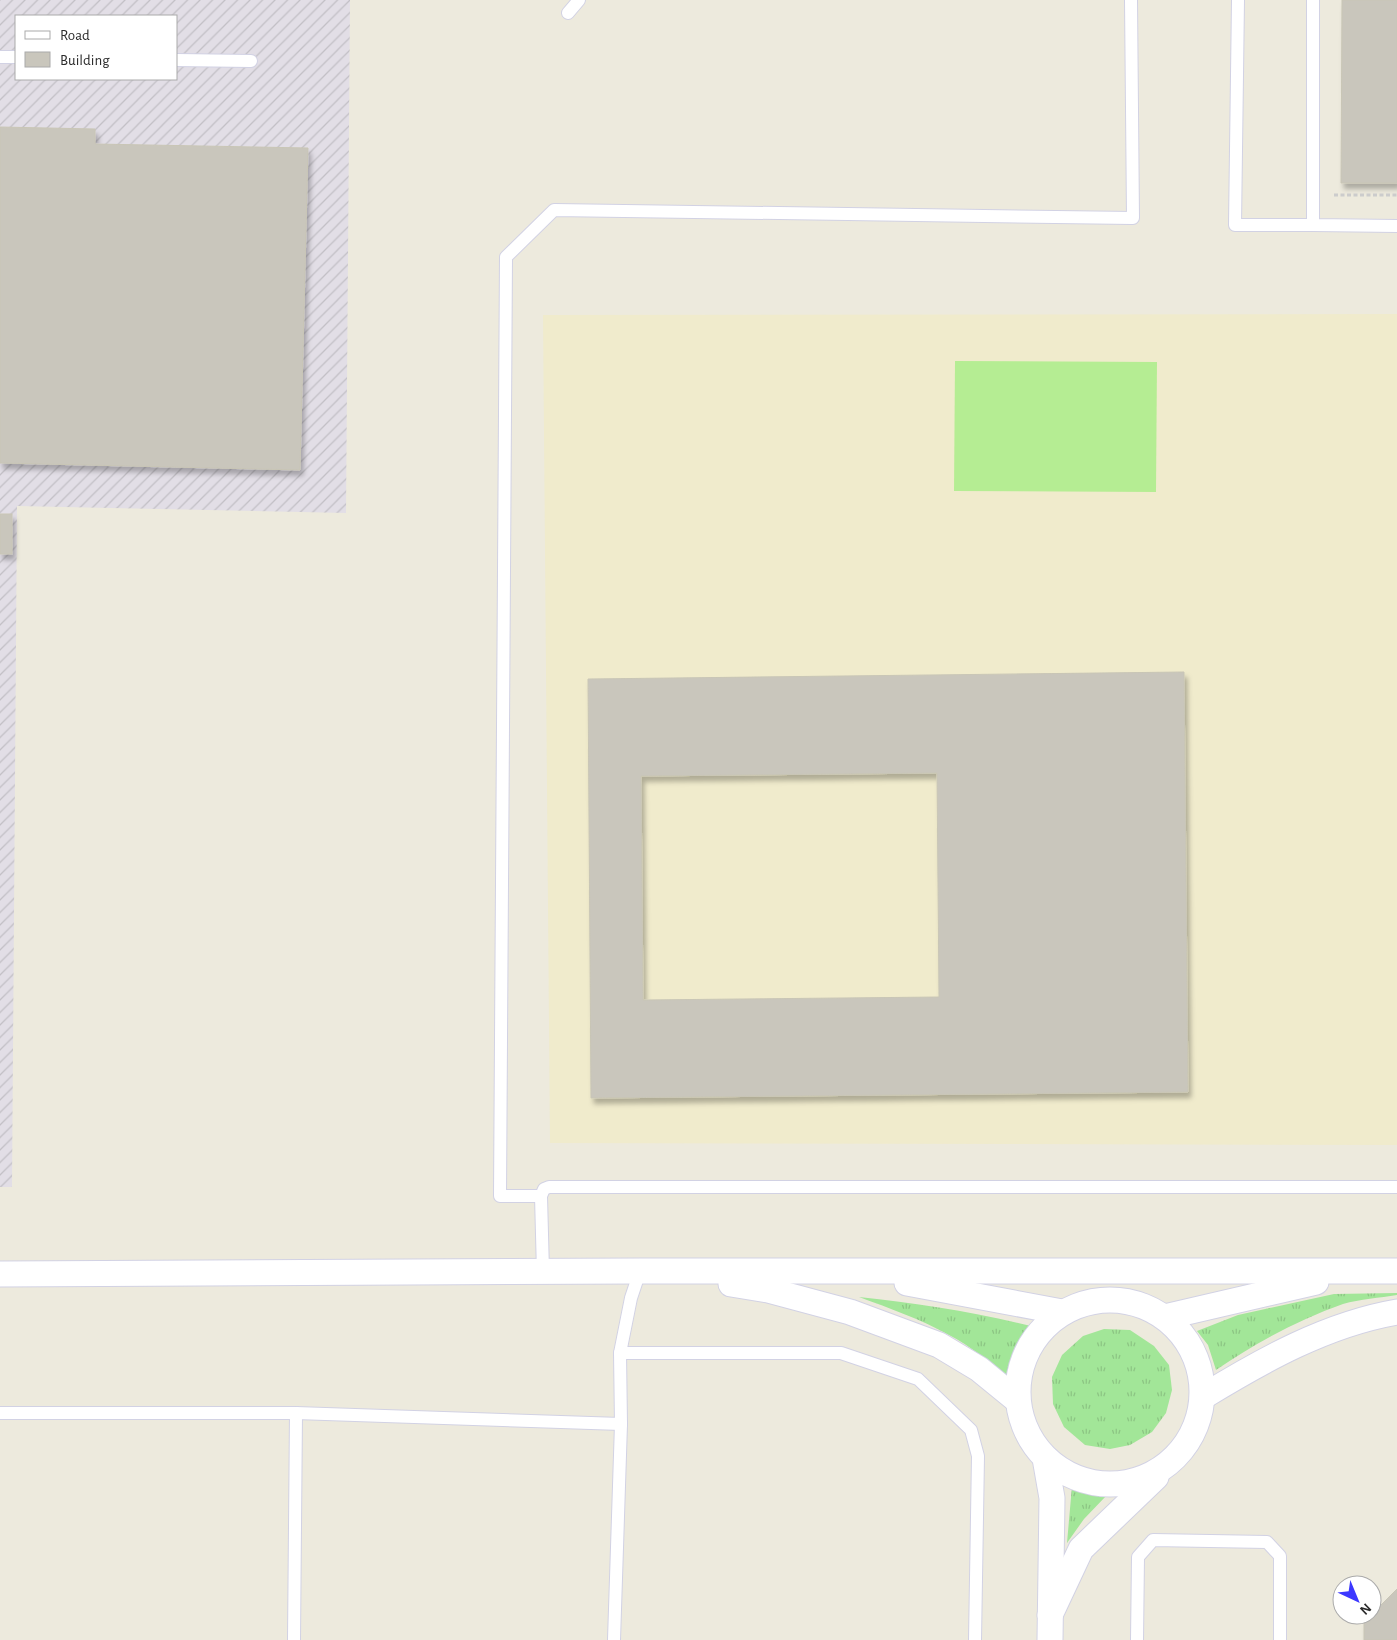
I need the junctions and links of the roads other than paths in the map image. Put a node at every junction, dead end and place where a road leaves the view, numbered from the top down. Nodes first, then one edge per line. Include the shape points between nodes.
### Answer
1 (579, 0) edge
2 (1131, 0) edge
3 (1238, 0) edge
4 (1313, 0) edge
5 (568, 13) dead end
6 (0, 57) edge
7 (15, 57) edge
8 (178, 60) edge
9 (251, 61) dead end
10 (1313, 225) junction
11 (1397, 226) edge
12 (1397, 1187) edge
13 (541, 1196) junction
14 (640, 1271) junction
15 (1397, 1271) edge
16 (543, 1272) junction
17 (847, 1272) junction
18 (1360, 1272) junction
19 (0, 1274) edge
20 (1062, 1312) junction
21 (1397, 1312) edge
22 (1166, 1316) junction
23 (620, 1352) junction
24 (1204, 1396) junction
25 (1017, 1400) junction
26 (0, 1413) edge
27 (296, 1413) junction
28 (621, 1424) junction
29 (1045, 1458) junction
30 (1165, 1468) junction
31 (1050, 1615) junction
32 (294, 1640) edge
33 (614, 1640) edge
34 (975, 1640) edge
35 (1050, 1640) edge
36 (1138, 1640) edge
37 (1280, 1640) edge

1 - 5 lane
2 - 13 lane via 1133,218 554,210 506,257 500,1196
3 - 10 lane via 1235,225
4 - 10 lane
6 - 7 lane
8 - 9 lane
10 - 11 lane
12 - 13 lane via 549,1187
13 - 16 lane
14 - 16 street
14 - 17 street
14 - 23 lane via 630,1298
14 - 25 street via 768,1290 850,1312 939,1345 980,1369
15 - 18 street
16 - 19 street
17 - 18 street
17 - 20 street
18 - 22 street
20 - 22 street via 1086,1302 1118,1299 1136,1302
20 - 25 street via 1038,1333 1026,1351 1017,1382
21 - 24 street via 1334,1329 1252,1367
22 - 24 street via 1193,1349
23 - 28 lane
23 - 34 lane via 841,1353 918,1379 971,1430 978,1456
24 - 30 street via 1192,1436
25 - 29 street via 1033,1444
26 - 27 lane
27 - 28 lane
27 - 32 lane
28 - 33 lane
29 - 30 street via 1076,1478 1101,1484 1130,1482
29 - 31 street via 1052,1498
30 - 31 street via 1081,1550
31 - 35 street
36 - 37 lane via 1138,1556 1153,1540 1267,1542 1280,1556

